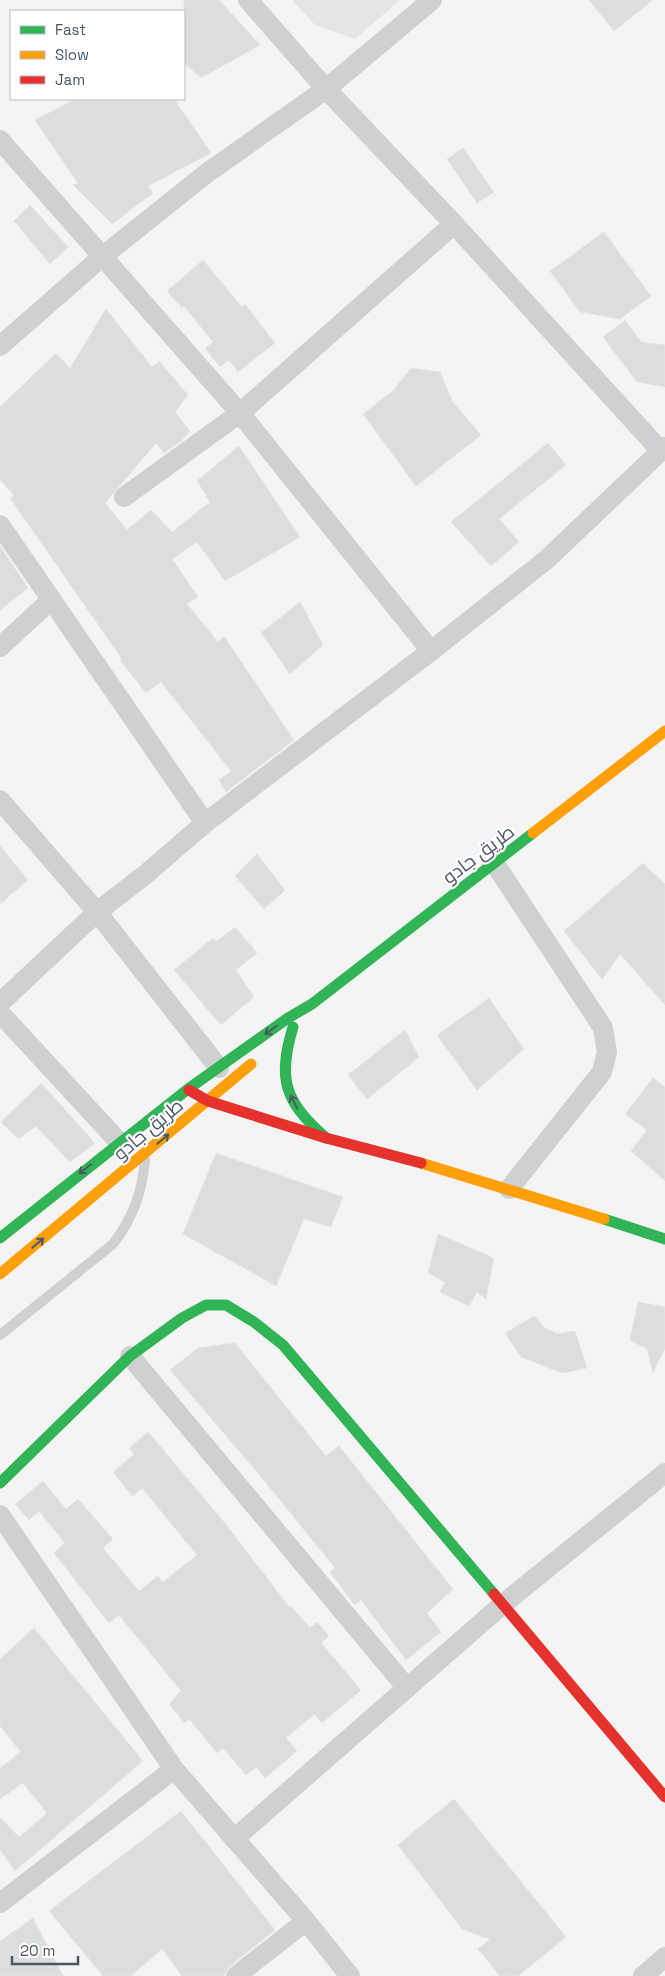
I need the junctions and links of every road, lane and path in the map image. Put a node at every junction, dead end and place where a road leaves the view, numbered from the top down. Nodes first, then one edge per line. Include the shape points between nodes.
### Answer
1 (248, 0) edge
2 (432, 0) edge
3 (326, 89) junction
4 (0, 140) edge
5 (454, 224) junction
6 (102, 256) junction
7 (0, 346) edge
8 (240, 413) junction
9 (662, 448) edge
10 (124, 498) dead end
11 (0, 525) edge
12 (52, 600) junction
13 (0, 647) edge
14 (431, 652) junction
15 (665, 731) edge
16 (0, 800) edge
17 (206, 823) junction
18 (495, 864) junction
19 (97, 912) junction
20 (0, 1003) edge
21 (312, 1004) junction
22 (0, 1012) edge
23 (292, 1026) junction
24 (278, 1040) dead end
25 (256, 1059) dead end
26 (219, 1068) junction
27 (188, 1089) junction
28 (208, 1101) junction
29 (326, 1138) junction
30 (119, 1142) junction
31 (145, 1154) junction
32 (509, 1189) junction
33 (0, 1238) edge
34 (665, 1239) edge
35 (0, 1274) edge
36 (0, 1335) edge
37 (130, 1356) junction
38 (665, 1473) edge
39 (0, 1483) edge
40 (0, 1514) edge
41 (502, 1604) junction
42 (407, 1688) junction
43 (174, 1769) junction
44 (665, 1797) edge
45 (234, 1839) junction
46 (1, 1899) edge
47 (306, 1921) junction
48 (665, 1957) edge
49 (236, 1976) edge
50 (350, 1976) edge
51 (643, 1976) edge

1 - 3 street
2 - 3 street
3 - 5 street
3 - 6 street via 207,173
4 - 6 street
5 - 8 street
5 - 9 street
6 - 7 street
6 - 8 street
8 - 10 street
8 - 14 street
9 - 14 street via 546,560
11 - 12 street
12 - 13 street
12 - 17 street
14 - 17 street
15 - 18 main road, طريق جادو
16 - 19 street
17 - 19 street
18 - 21 main road, طريق جادو
18 - 32 street via 603,1028 607,1052 602,1072
19 - 20 street
19 - 26 street
21 - 23 main road, طريق جادو
21 -> 26 main road, طريق جادو
22 - 30 street
23 - 24 main road, طريق جادو
29 -> 23 main road via 306,1122 292,1100 285,1076 285,1051
25 - 28 main road, طريق جادو
26 - 27 main road, طريق جادو
27 - 28 main road
27 - 30 main road, طريق جادو
28 - 29 main road
31 -> 28 main road, طريق جادو
29 - 32 main road
30 -> 33 main road, طريق جادو
35 -> 31 main road, طريق جادو
31 - 36 lane via 142,1184 127,1226 113,1244
32 - 34 main road
37 - 39 main road
37 - 41 main road via 182,1318 206,1305 226,1306 254,1322 283,1345
37 - 42 street
38 - 41 street
40 - 43 street
41 - 42 street
41 - 44 main road
42 - 45 street
43 - 45 street
43 - 46 street
45 - 47 street
47 - 49 street
47 - 50 street
48 - 51 street

